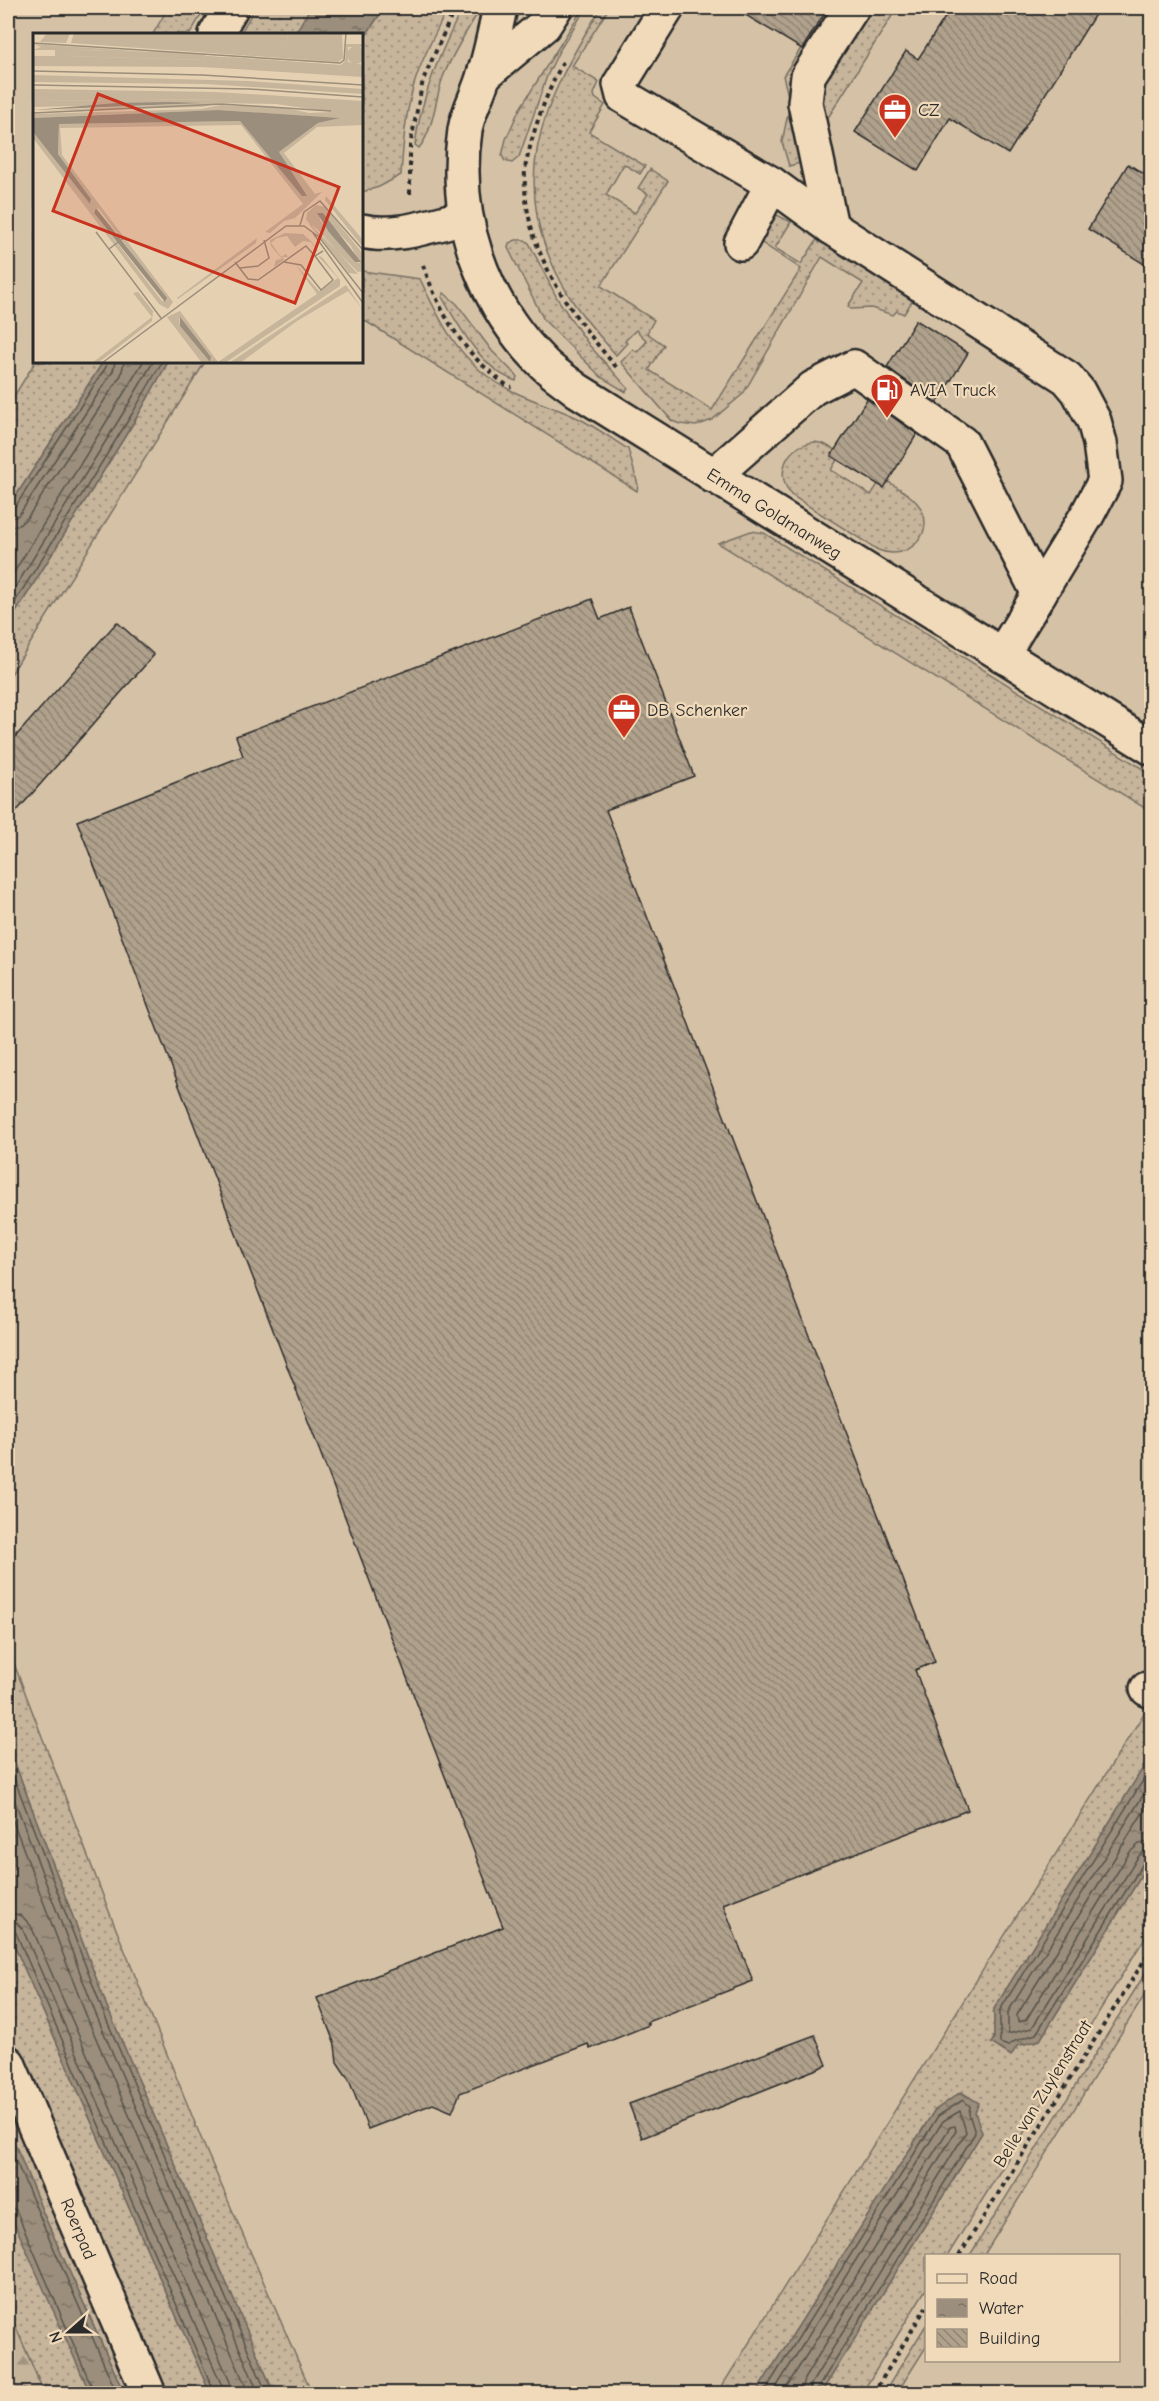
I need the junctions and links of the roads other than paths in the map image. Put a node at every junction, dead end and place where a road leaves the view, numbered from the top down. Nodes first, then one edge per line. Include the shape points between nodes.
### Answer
1 (231, 8) edge
2 (500, 8) edge
3 (555, 8) edge
4 (667, 8) edge
5 (852, 8) edge
6 (217, 33) edge
7 (484, 75) junction
8 (772, 184) junction
9 (465, 217) junction
10 (831, 227) junction
11 (363, 231) edge
12 (741, 243) dead end
13 (713, 476) junction
14 (1040, 594) junction
15 (1002, 655) junction
16 (1152, 748) edge
17 (8, 2063) edge
18 (149, 2394) edge

1 - 6 street
2 - 7 street, Emma Goldmanweg
3 - 7 street via 544,25
4 - 8 street via 620,84 623,96
5 - 10 street via 808,76 805,103
7 - 9 street, Emma Goldmanweg via 465,129
8 - 10 street
8 - 12 street
9 - 11 street via 411,230
9 - 13 street, Emma Goldmanweg via 476,259 498,306 545,365 577,390
10 - 14 street via 1067,378 1078,391 1094,421 1105,481
13 - 14 street via 813,388 855,368 962,443
13 - 15 street, Emma Goldmanweg
14 - 15 street
15 - 16 street, Emma Goldmanweg
17 - 18 street, Roerpad

